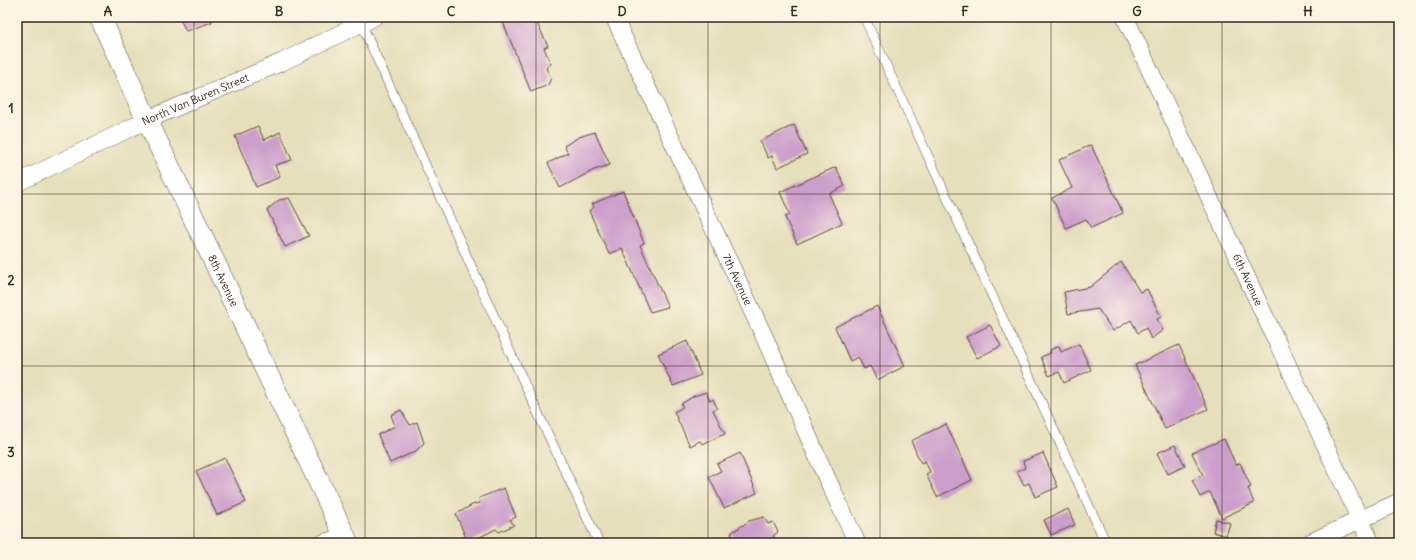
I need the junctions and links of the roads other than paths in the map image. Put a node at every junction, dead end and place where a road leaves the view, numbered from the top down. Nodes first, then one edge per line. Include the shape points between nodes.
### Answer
1 (100, 17) edge
2 (614, 17) edge
3 (864, 17) edge
4 (1125, 17) edge
5 (364, 19) edge
6 (147, 120) junction
7 (17, 183) edge
8 (1399, 502) edge
9 (1360, 520) junction
10 (346, 539) edge
11 (323, 543) edge
12 (599, 543) edge
13 (857, 543) edge
14 (1106, 543) edge
15 (1309, 543) edge
16 (1371, 543) edge

1 - 6 street, 8th Avenue
2 - 13 street, 7th Avenue via 764,334
3 - 14 lane
4 - 9 street, 6th Avenue
5 - 6 street, North Van Buren Street via 282,62
5 - 12 lane via 536,411
6 - 7 street, North Van Buren Street
6 - 10 street, 8th Avenue
8 - 9 street
9 - 15 street
9 - 16 street, 6th Avenue
10 - 11 street

